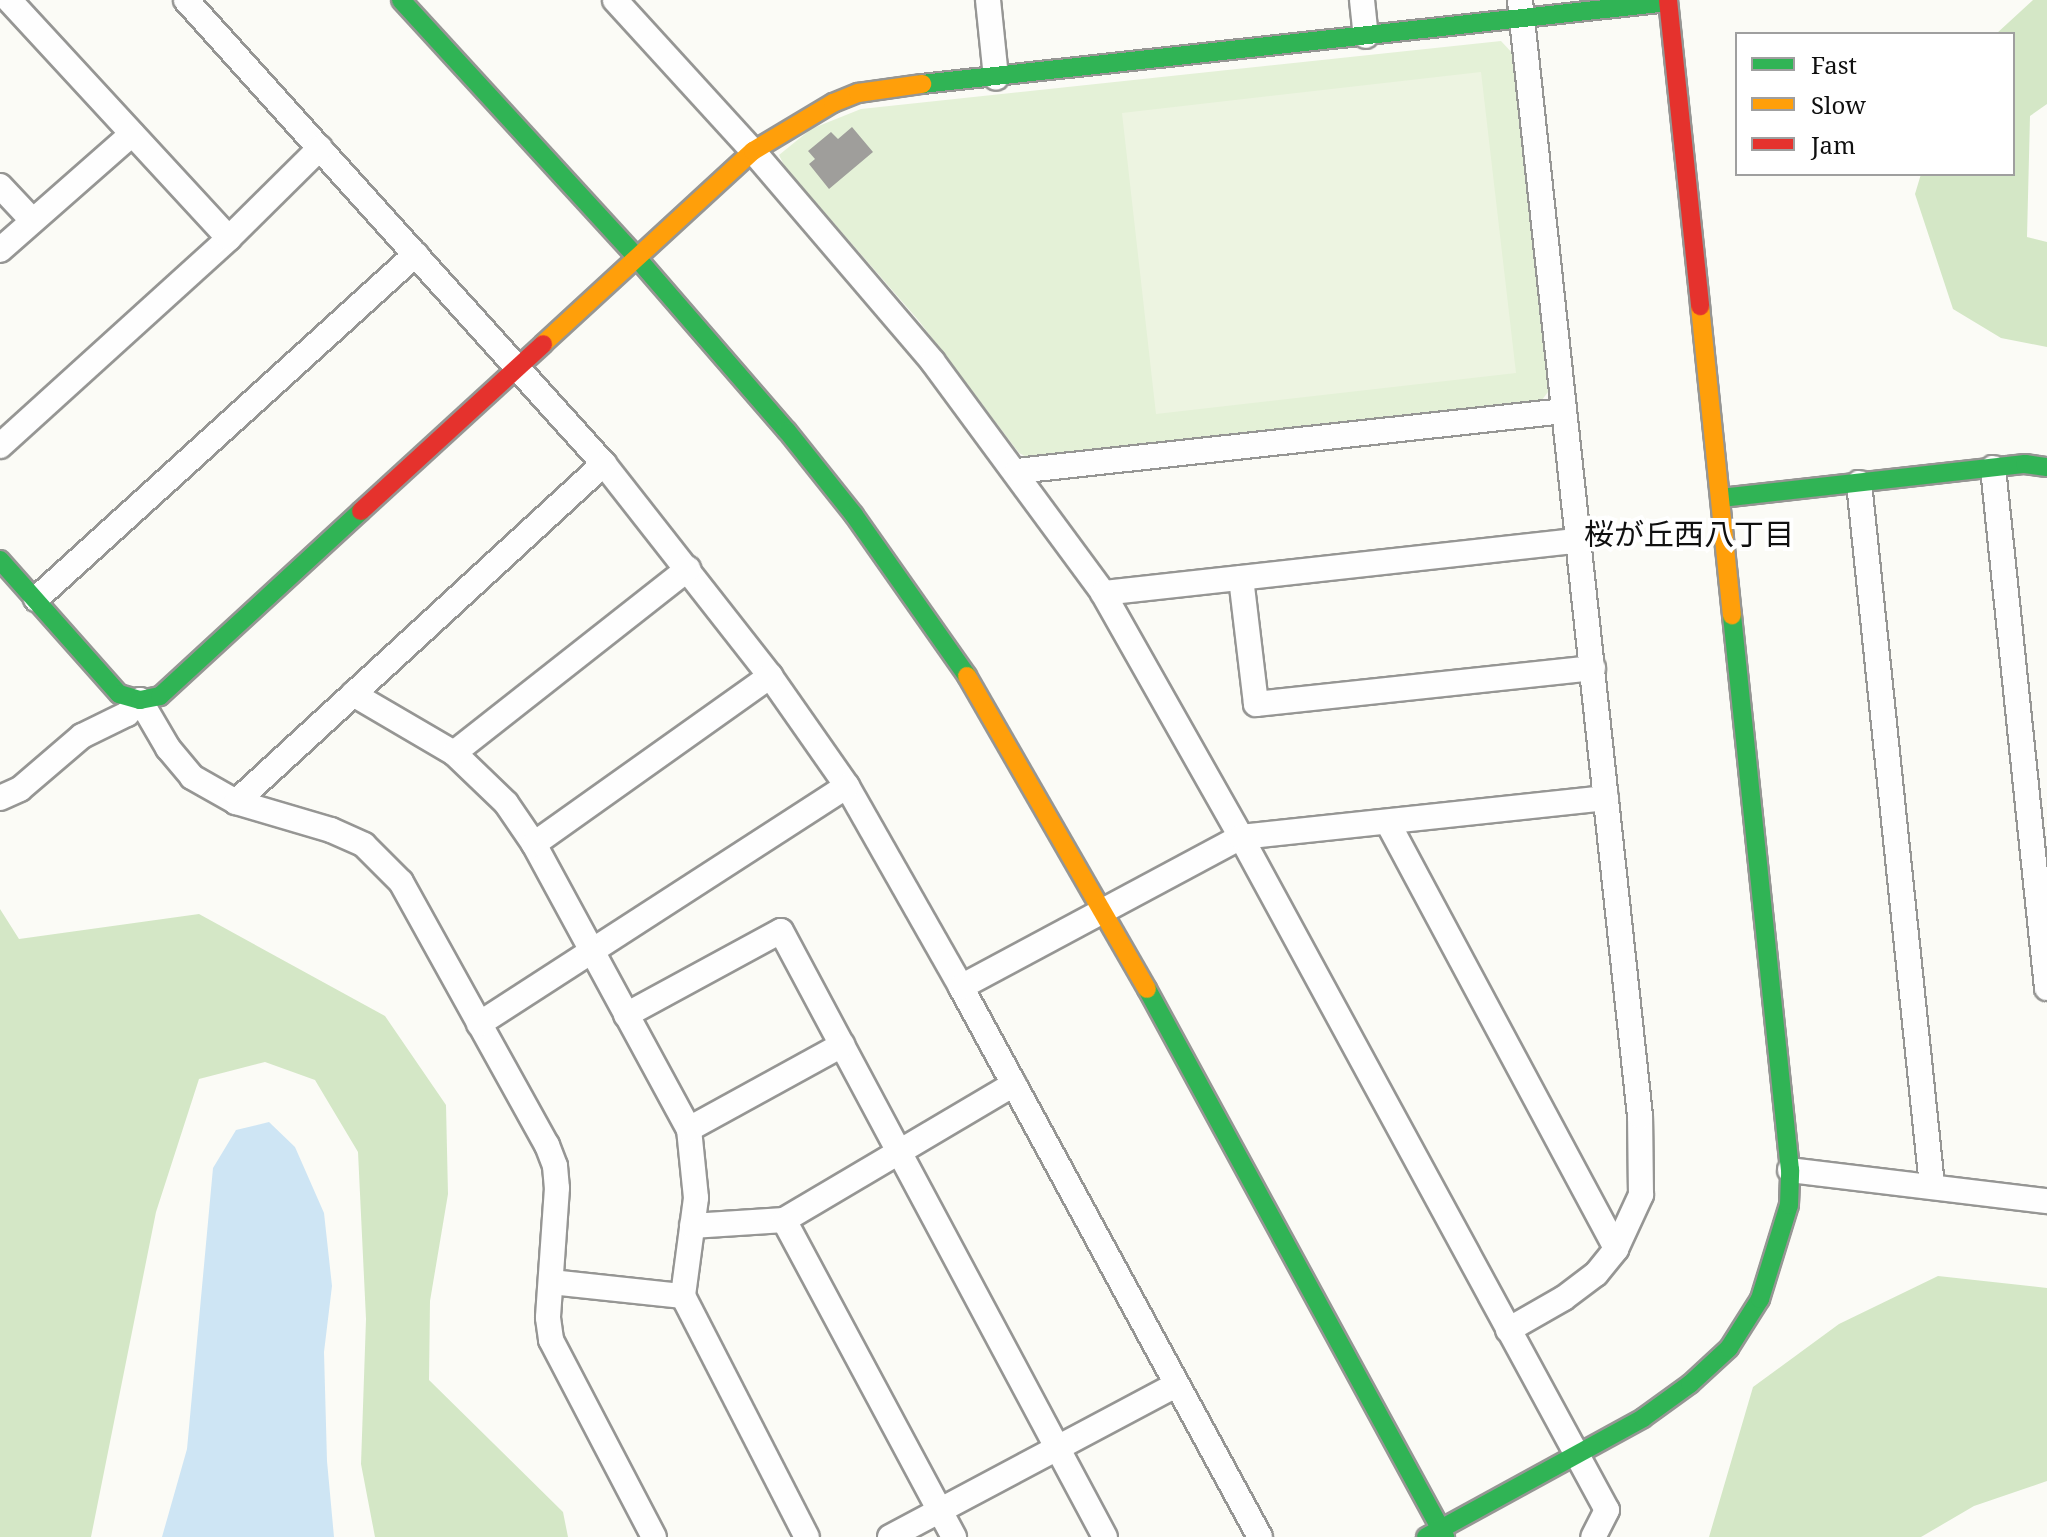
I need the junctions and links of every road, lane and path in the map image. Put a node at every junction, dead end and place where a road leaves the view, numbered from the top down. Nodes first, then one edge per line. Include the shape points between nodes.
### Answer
1 (9, 0) edge
2 (186, 0) edge
3 (401, 0) edge
4 (988, 0) edge
5 (1362, 0) edge
6 (1675, 1) edge
7 (625, 4) edge
8 (1521, 9) edge
9 (1366, 36) junction
10 (996, 78) junction
11 (132, 134) junction
12 (320, 148) junction
13 (753, 151) junction
14 (0, 186) edge
15 (32, 220) junction
16 (229, 238) junction
17 (0, 250) edge
18 (416, 254) junction
19 (637, 258) junction
20 (517, 367) junction
21 (1564, 411) junction
22 (0, 446) edge
23 (604, 464) junction
24 (2047, 467) edge
25 (1993, 468) junction
26 (1017, 471) junction
27 (1859, 483) junction
28 (1721, 498) junction
29 (1577, 541) junction
30 (0, 560) edge
31 (688, 569) junction
32 (1241, 578) junction
33 (1103, 593) junction
34 (36, 599) junction
35 (1593, 668) junction
36 (770, 676) junction
37 (353, 694) junction
38 (140, 700) junction
39 (454, 753) junction
40 (847, 786) junction
41 (0, 798) edge
42 (1606, 798) junction
43 (236, 802) junction
44 (1388, 823) junction
45 (1241, 837) junction
46 (534, 844) junction
47 (1104, 910) junction
48 (589, 951) junction
49 (961, 987) junction
50 (2047, 988) edge
51 (626, 1015) junction
52 (479, 1024) junction
53 (842, 1045) junction
54 (1014, 1084) junction
55 (689, 1129) junction
56 (899, 1153) junction
57 (1790, 1170) junction
58 (1932, 1186) junction
59 (2047, 1201) edge
60 (784, 1220) junction
61 (692, 1226) junction
62 (1616, 1249) junction
63 (551, 1282) junction
64 (683, 1296) junction
65 (1508, 1330) junction
66 (1176, 1385) junction
67 (1057, 1449) junction
68 (1576, 1455) junction
69 (940, 1511) junction
70 (1437, 1534) edge
71 (654, 1537) edge
72 (807, 1537) edge
73 (890, 1537) edge
74 (954, 1537) edge
75 (1105, 1537) edge
76 (1260, 1537) edge
77 (1593, 1537) edge

1 - 11 street
2 - 12 street
3 - 19 street
4 - 10 street
5 - 9 street
6 - 8 street
6 - 28 street
7 - 13 street
8 - 9 street
8 - 21 street
9 - 10 street
10 - 13 street via 858,93
11 - 15 street
11 - 16 street
12 - 16 street
12 - 18 street
13 - 19 street
13 - 26 street via 933,362
14 - 15 street
15 - 17 street
16 - 22 street
18 - 20 street
18 - 34 street
19 - 20 street
19 - 47 street via 854,515 965,673
20 - 23 street
20 - 38 street via 160,696
21 - 26 street
21 - 29 street
23 - 31 street
23 - 37 street
24 - 25 street
25 - 27 street
25 - 50 street
26 - 33 street
27 - 28 street
27 - 58 street
28 - 57 street
29 - 32 street
29 - 35 street
30 - 34 street
31 - 36 street
31 - 39 street
32 - 33 street
32 - 35 street via 1256,704
33 - 45 street
34 - 38 street via 119,694
35 - 42 street
36 - 40 street
36 - 46 street
37 - 39 street
37 - 43 street
38 - 41 street via 127,714 82,736 20,789
38 - 43 street via 192,777
39 - 46 street via 506,803
40 - 48 street
40 - 49 street
42 - 44 street
42 - 62 street via 1640,1116 1641,1195
43 - 52 street via 364,845 401,882
44 - 45 street
44 - 62 street
45 - 47 street
45 - 65 street
46 - 48 street
47 - 49 street
47 - 70 street
48 - 51 street
48 - 52 street
49 - 54 street
51 - 53 street via 781,931
51 - 55 street
52 - 63 street via 555,1166
53 - 55 street
53 - 56 street
54 - 56 street
54 - 66 street
55 - 61 street via 696,1198
56 - 60 street
56 - 67 street
57 - 58 street
57 - 68 street via 1780,1242 1760,1299 1729,1348 1643,1418
58 - 59 street
60 - 61 street
60 - 69 street
61 - 64 street
62 - 65 street via 1596,1274
63 - 64 street
63 - 71 street via 548,1318 559,1361
64 - 72 street
65 - 68 street
66 - 67 street
66 - 76 street
67 - 69 street
67 - 75 street
68 - 70 street
68 - 77 street via 1607,1510
69 - 73 street
69 - 74 street

